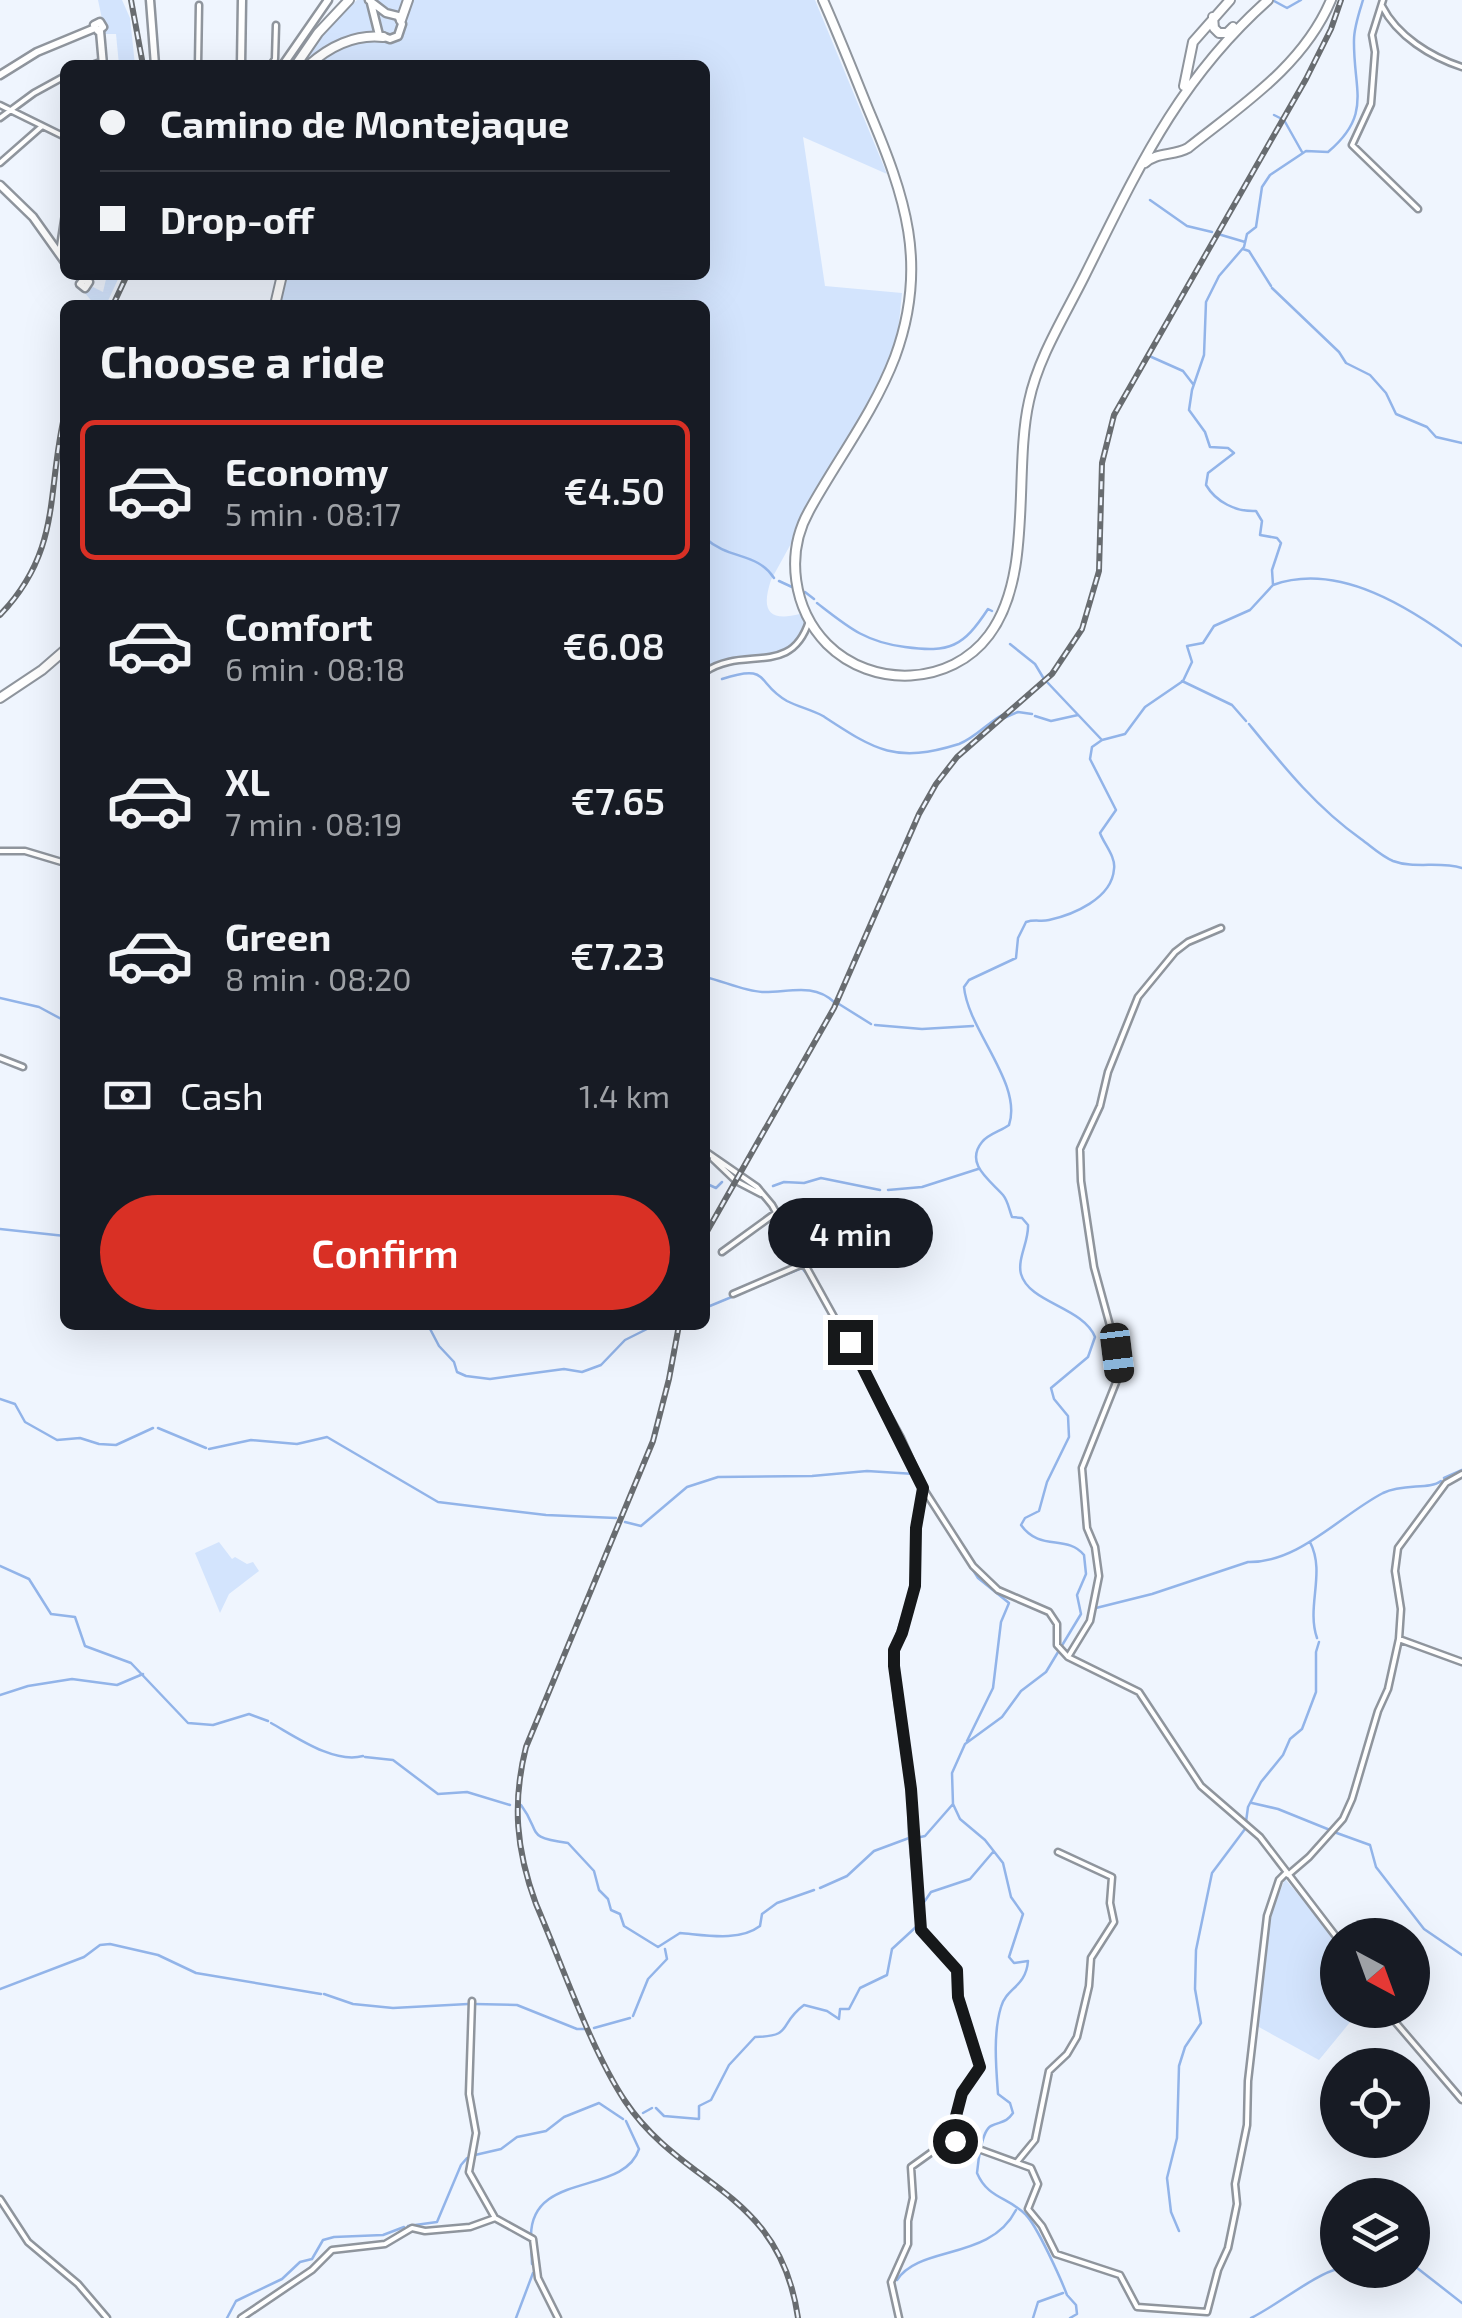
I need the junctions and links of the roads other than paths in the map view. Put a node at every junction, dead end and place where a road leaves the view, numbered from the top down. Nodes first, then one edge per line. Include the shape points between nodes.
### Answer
1 (148, 0) edge
2 (242, 0) edge
3 (328, 0) edge
4 (348, 0) edge
5 (408, 0) edge
6 (821, 0) edge
7 (1230, 0) edge
8 (1268, 0) edge
9 (1331, 0) edge
10 (370, 2) edge
11 (1382, 3) edge
12 (200, 5) dead end
13 (386, 13) junction
14 (1249, 16) junction
15 (1213, 18) junction
16 (377, 20) junction
17 (401, 20) junction
18 (276, 25) dead end
19 (382, 37) junction
20 (102, 60) edge
21 (155, 60) edge
22 (198, 60) edge
23 (241, 60) edge
24 (274, 60) edge
25 (286, 60) edge
26 (299, 60) edge
27 (316, 60) edge
28 (1462, 67) edge
29 (0, 75) edge
30 (60, 79) edge
31 (0, 105) edge
32 (1173, 108) junction
33 (9, 110) junction
34 (0, 118) edge
35 (40, 127) junction
36 (60, 135) edge
37 (1152, 142) junction
38 (1168, 154) junction
39 (0, 163) edge
40 (1130, 184) junction
41 (0, 185) edge
42 (1418, 210) dead end
43 (60, 246) edge
44 (59, 253) joint
45 (809, 621) junction
46 (60, 654) edge
47 (710, 669) edge
48 (0, 698) edge
49 (0, 851) edge
50 (60, 862) edge
51 (1220, 928) dead end
52 (0, 1058) edge
53 (23, 1066) dead end
54 (710, 1154) edge
55 (777, 1212) junction
56 (722, 1252) dead end
57 (805, 1263) junction
58 (733, 1294) dead end
59 (1462, 1474) edge
60 (923, 1488) junction
61 (1399, 1640) junction
62 (1067, 1656) junction
63 (1462, 1662) edge
64 (1058, 1852) dead end
65 (1287, 1874) junction
66 (1321, 1918) edge
67 (472, 2001) dead end
68 (1400, 2028) edge
69 (1462, 2100) edge
70 (950, 2139) junction
71 (1017, 2162) junction
72 (0, 2200) edge
73 (496, 2218) junction
74 (1209, 2315) edge
75 (107, 2318) edge
76 (241, 2318) edge
77 (558, 2318) edge
78 (899, 2318) edge

1 - 21 main road
2 - 23 main road
3 - 25 main road
4 - 26 main road
5 - 17 main road
6 - 45 main road via 898,181 912,252 911,294 894,358 800,532 795,573
7 - 15 main road
8 - 14 main road
9 - 38 main road via 1303,47 1271,82 1188,148
10 - 13 main road
10 - 16 main road
11 - 28 street via 1394,26 1439,60
11 - 42 street via 1372,35 1371,104 1352,140
12 - 22 street
13 - 16 main road
13 - 17 main road
14 - 15 main road via 1224,34
14 - 32 main road
15 - 37 main road via 1194,42 1186,84
16 - 19 main road
17 - 19 main road via 398,36
18 - 24 street
19 - 27 main road via 340,44
20 - 29 main road via 97,29
30 - 33 street
31 - 33 street
32 - 37 main road
32 - 38 main road via 1158,141
33 - 34 street
33 - 35 street
35 - 36 street
35 - 39 street
37 - 40 main road
38 - 40 main road via 1150,158
40 - 45 main road via 1029,397 1013,580 990,634 950,666 901,676 854,663
41 - 44 main road
43 - 44 street
45 - 47 street via 798,646 785,654
46 - 48 main road
49 - 50 street
51 - 62 street via 1175,952 1138,997 1080,1149 1094,1267 1120,1375 1082,1468 1087,1528 1100,1570 1090,1621
52 - 53 street
54 - 55 street via 742,1175
55 - 56 street
55 - 57 street
57 - 58 street
57 - 60 street
59 - 61 street via 1446,1483 1396,1553
60 - 62 street via 984,1579 1052,1616 1057,1645
60 - 70 street via 915,1586 894,1666 921,1930 957,1970 958,1997 979,2058
61 - 63 street
61 - 65 street via 1343,1819
62 - 65 street via 1140,1692 1202,1786 1268,1846
64 - 71 street via 1112,1877 1114,1922 1091,1958 1077,2037 1048,2071 1035,2140
65 - 66 street
65 - 74 street via 1267,1916 1237,2204
67 - 73 street via 476,2133 469,2172
68 - 69 street
70 - 71 street
70 - 78 street via 911,2167 908,2244 891,2282
71 - 74 street via 1036,2174 1028,2209 1056,2254 1120,2275 1137,2307
72 - 75 street via 28,2242
73 - 76 street via 470,2227 412,2228 384,2244 332,2250
73 - 77 street via 532,2239 538,2278

